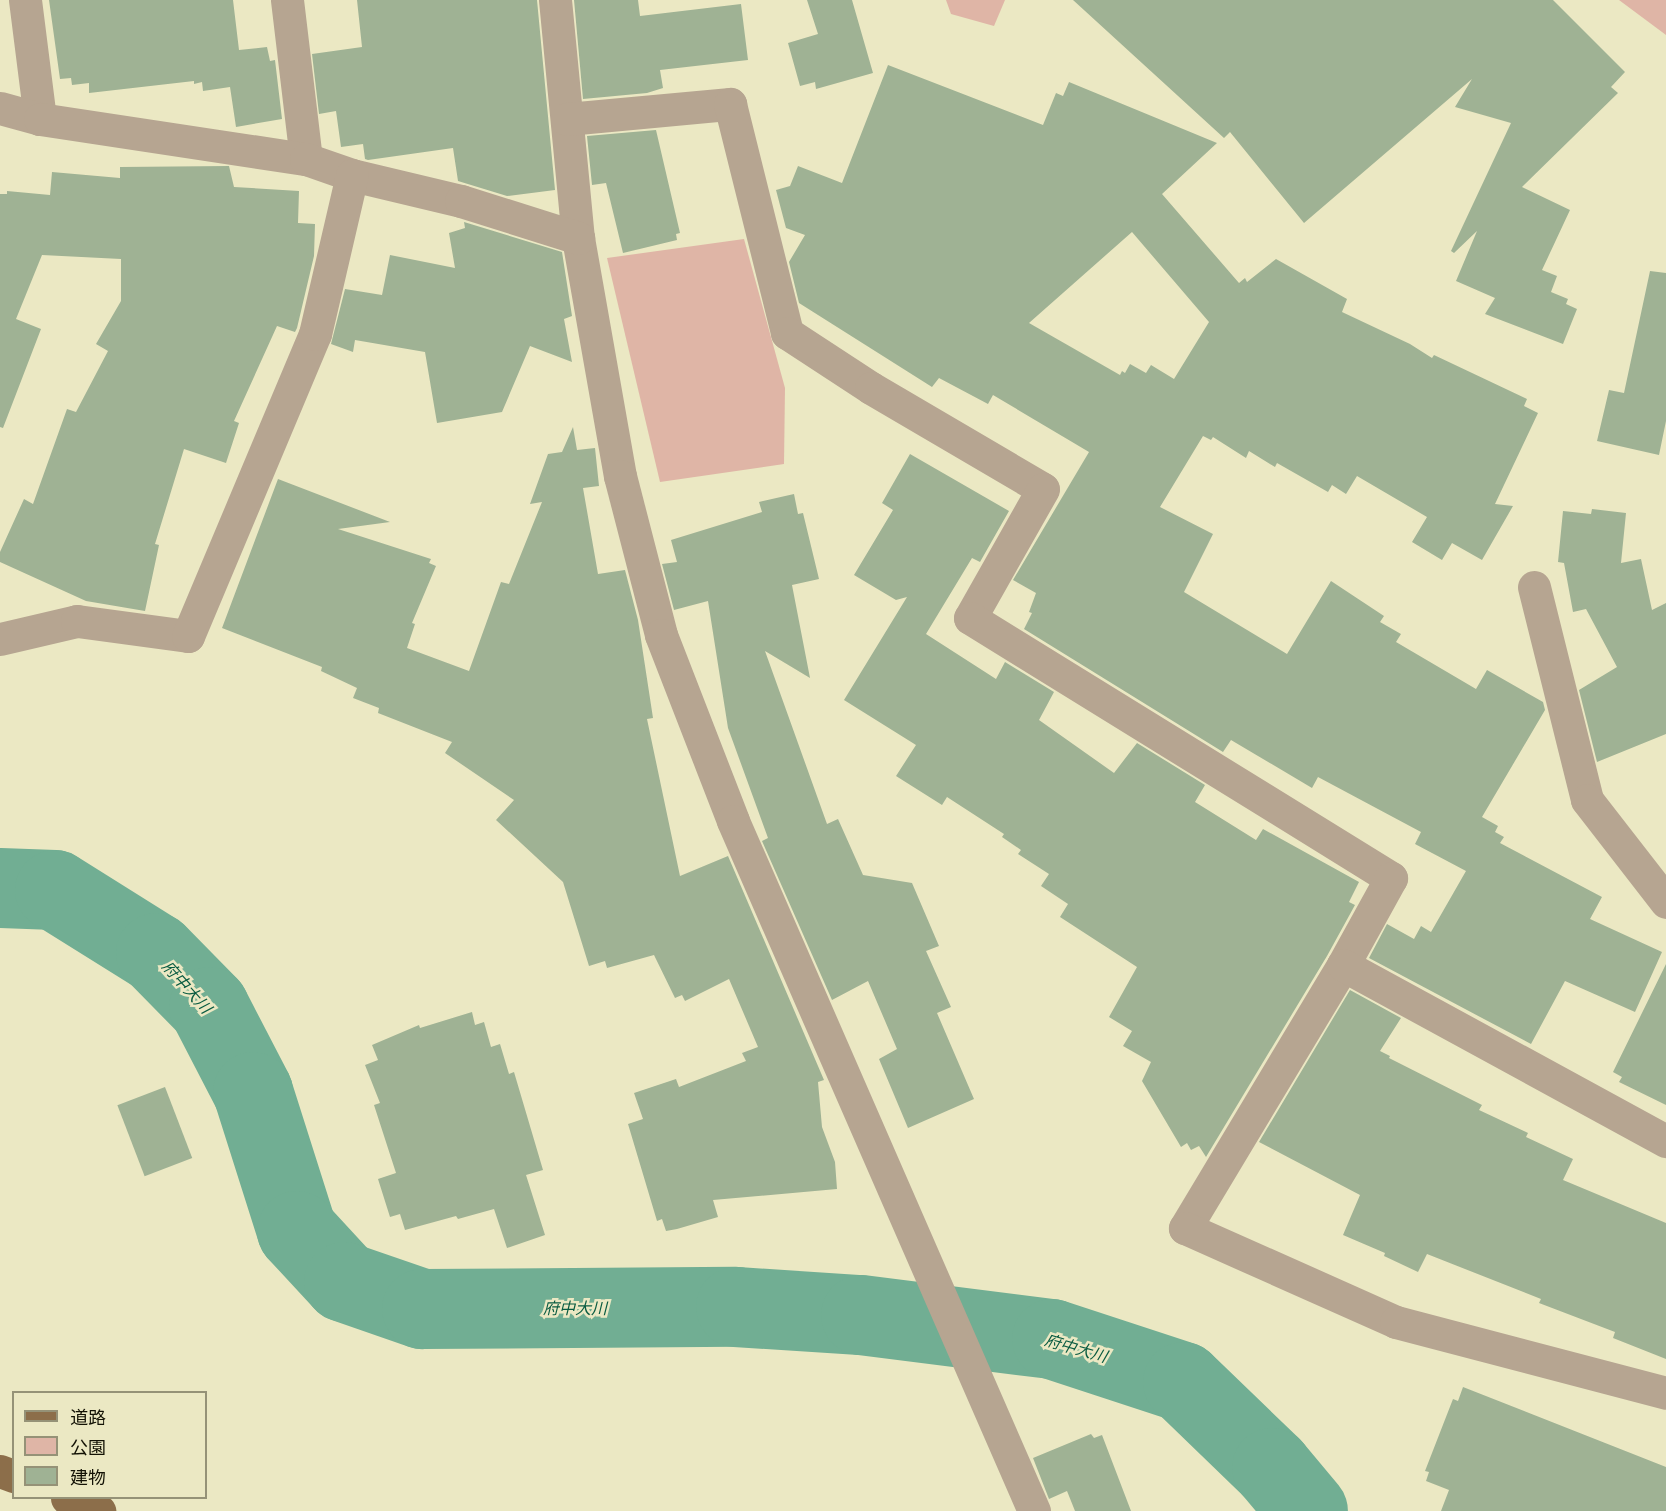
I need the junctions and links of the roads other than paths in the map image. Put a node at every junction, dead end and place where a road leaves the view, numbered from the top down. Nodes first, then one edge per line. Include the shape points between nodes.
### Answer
1 (25, 0) edge
2 (287, 0) edge
3 (555, 0) edge
4 (0, 108) edge
5 (40, 119) junction
6 (567, 119) junction
7 (306, 159) junction
8 (352, 175) junction
9 (578, 238) junction
10 (1534, 587) dead end
11 (0, 639) edge
12 (1666, 902) edge
13 (1343, 965) junction
14 (1666, 1141) edge
15 (1666, 1393) edge
16 (72, 1499) edge
17 (100, 1511) edge
18 (1034, 1511) edge

1 - 5 street
2 - 7 street
3 - 6 street
4 - 5 street
5 - 7 street
6 - 9 street
6 - 13 street via 730,104 786,333 870,388 1043,489 970,618 1391,878
7 - 8 street
8 - 9 street via 460,201
8 - 11 street via 315,334 188,636 77,621
9 - 18 street via 620,476 661,635 733,821
10 - 12 street via 1587,800
13 - 14 street
13 - 15 street via 1185,1228 1396,1322
16 - 17 main road

